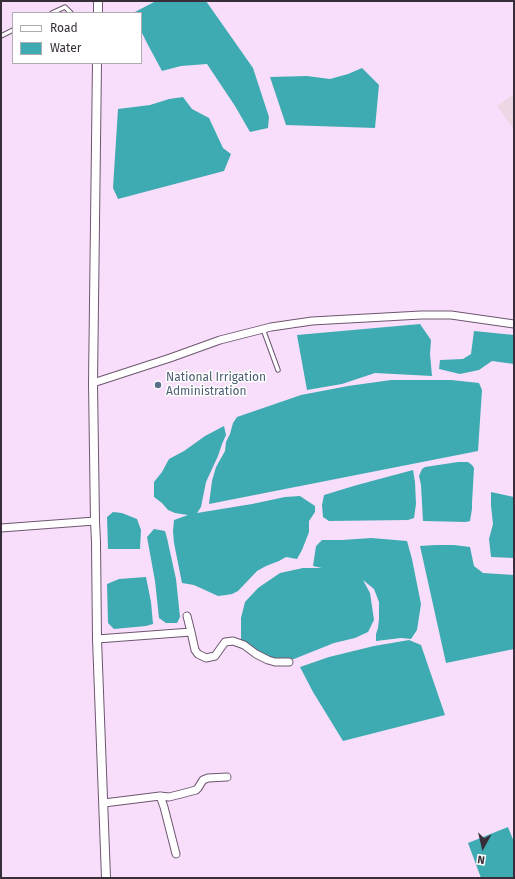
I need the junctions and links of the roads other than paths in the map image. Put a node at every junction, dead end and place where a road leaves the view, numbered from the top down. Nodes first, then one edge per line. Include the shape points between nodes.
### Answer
1 (98, 1) edge
2 (54, 12) edge
3 (69, 12) edge
4 (98, 12) edge
5 (12, 30) edge
6 (1, 36) edge
7 (97, 64) edge
8 (514, 324) edge
9 (263, 329) junction
10 (278, 370) dead end
11 (93, 383) junction
12 (95, 522) junction
13 (1, 528) edge
14 (187, 616) dead end
15 (191, 632) junction
16 (97, 639) junction
17 (289, 662) dead end
18 (227, 777) dead end
19 (160, 796) junction
20 (104, 803) junction
21 (176, 854) dead end
22 (106, 878) edge

1 - 4 street
2 - 3 lane via 65,7
5 - 6 lane
7 - 11 street
8 - 9 street via 452,315 421,315 312,321
9 - 10 lane
9 - 11 street via 220,340
11 - 12 street
12 - 13 street
12 - 16 street
14 - 15 street
15 - 16 street
15 - 17 street via 195,650 206,658 215,656 225,642 232,642 244,645 268,660
16 - 20 street
18 - 19 street via 202,780 198,788 191,792 169,797
19 - 20 street
19 - 21 street
20 - 22 street

